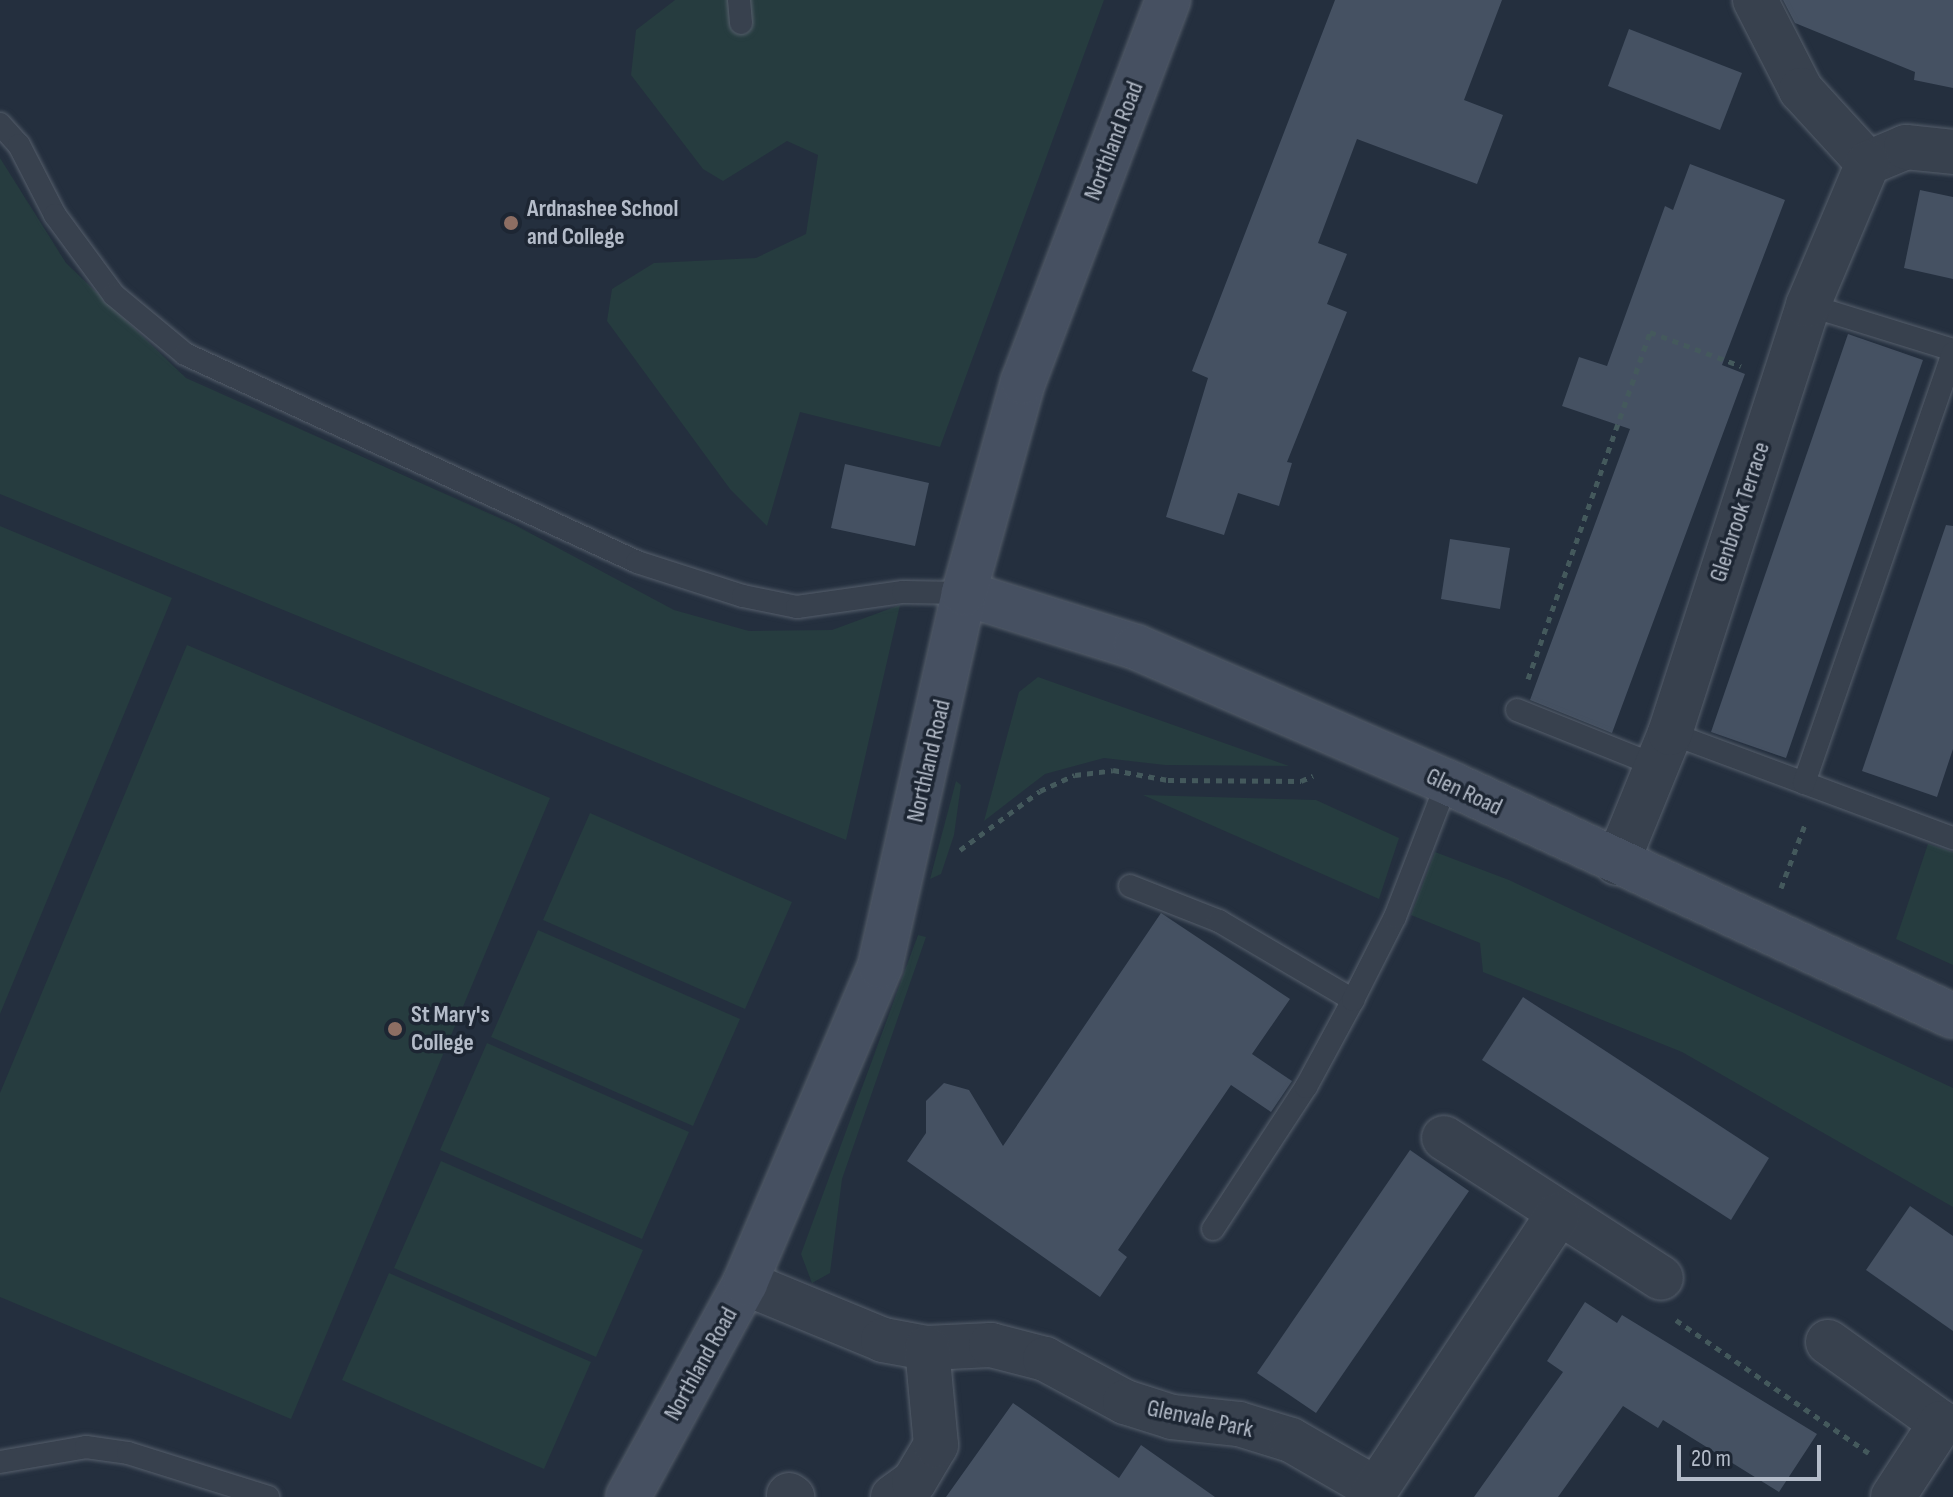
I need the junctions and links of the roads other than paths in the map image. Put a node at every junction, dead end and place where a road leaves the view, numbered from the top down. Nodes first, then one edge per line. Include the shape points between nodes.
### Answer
1 (739, 0) edge
2 (1168, 0) edge
3 (1755, 0) edge
4 (741, 23) dead end
5 (0, 124) edge
6 (1953, 152) edge
7 (1868, 163) junction
8 (1808, 305) junction
9 (1953, 352) edge
10 (964, 593) junction
11 (1517, 710) road end
12 (1663, 750) junction
13 (1447, 782) junction
14 (1804, 783) junction
15 (1953, 838) edge
16 (1617, 863) junction
17 (1130, 886) dead end
18 (1353, 1000) junction
19 (1953, 1016) edge
20 (1444, 1138) dead end
21 (1558, 1215) junction
22 (1213, 1229) dead end
23 (1661, 1278) road end
24 (745, 1283) junction
25 (1828, 1342) dead end
26 (927, 1348) junction
27 (1947, 1426) edge
28 (0, 1462) edge
29 (1899, 1487) edge
30 (1373, 1493) edge
31 (268, 1497) edge
32 (628, 1497) edge
33 (893, 1497) edge

1 - 4 lane
2 - 10 main road, Northland Road via 1023,382
3 - 7 street via 1801,90
5 - 10 lane via 19,145 55,215 114,295 185,354 637,562 743,596 797,607 903,592
6 - 7 street via 1906,147
7 - 8 street, Glenbrook Terrace
8 - 9 lane
8 - 12 street, Glenbrook Terrace
9 - 14 lane
10 - 13 main road, Glen Road via 1136,647
10 - 24 main road, Northland Road via 880,966
11 - 12 lane
12 - 14 lane
12 - 16 street, Glenbrook Terrace
13 - 16 main road, Glen Road
13 - 18 lane via 1395,917
14 - 15 lane
16 - 19 main road, Glen Road
17 - 18 lane via 1219,921
18 - 22 lane via 1306,1087
20 - 21 street
21 - 23 street
21 - 30 street, Glenvale Park
24 - 26 street, Glenvale Park via 883,1340
24 - 32 main road, Northland Road
25 - 27 street
26 - 30 street, Glenvale Park via 991,1345 1045,1359 1148,1410 1239,1424 1291,1440
26 - 33 street via 936,1445 914,1482
27 - 29 street
28 - 31 lane via 86,1447 128,1453

